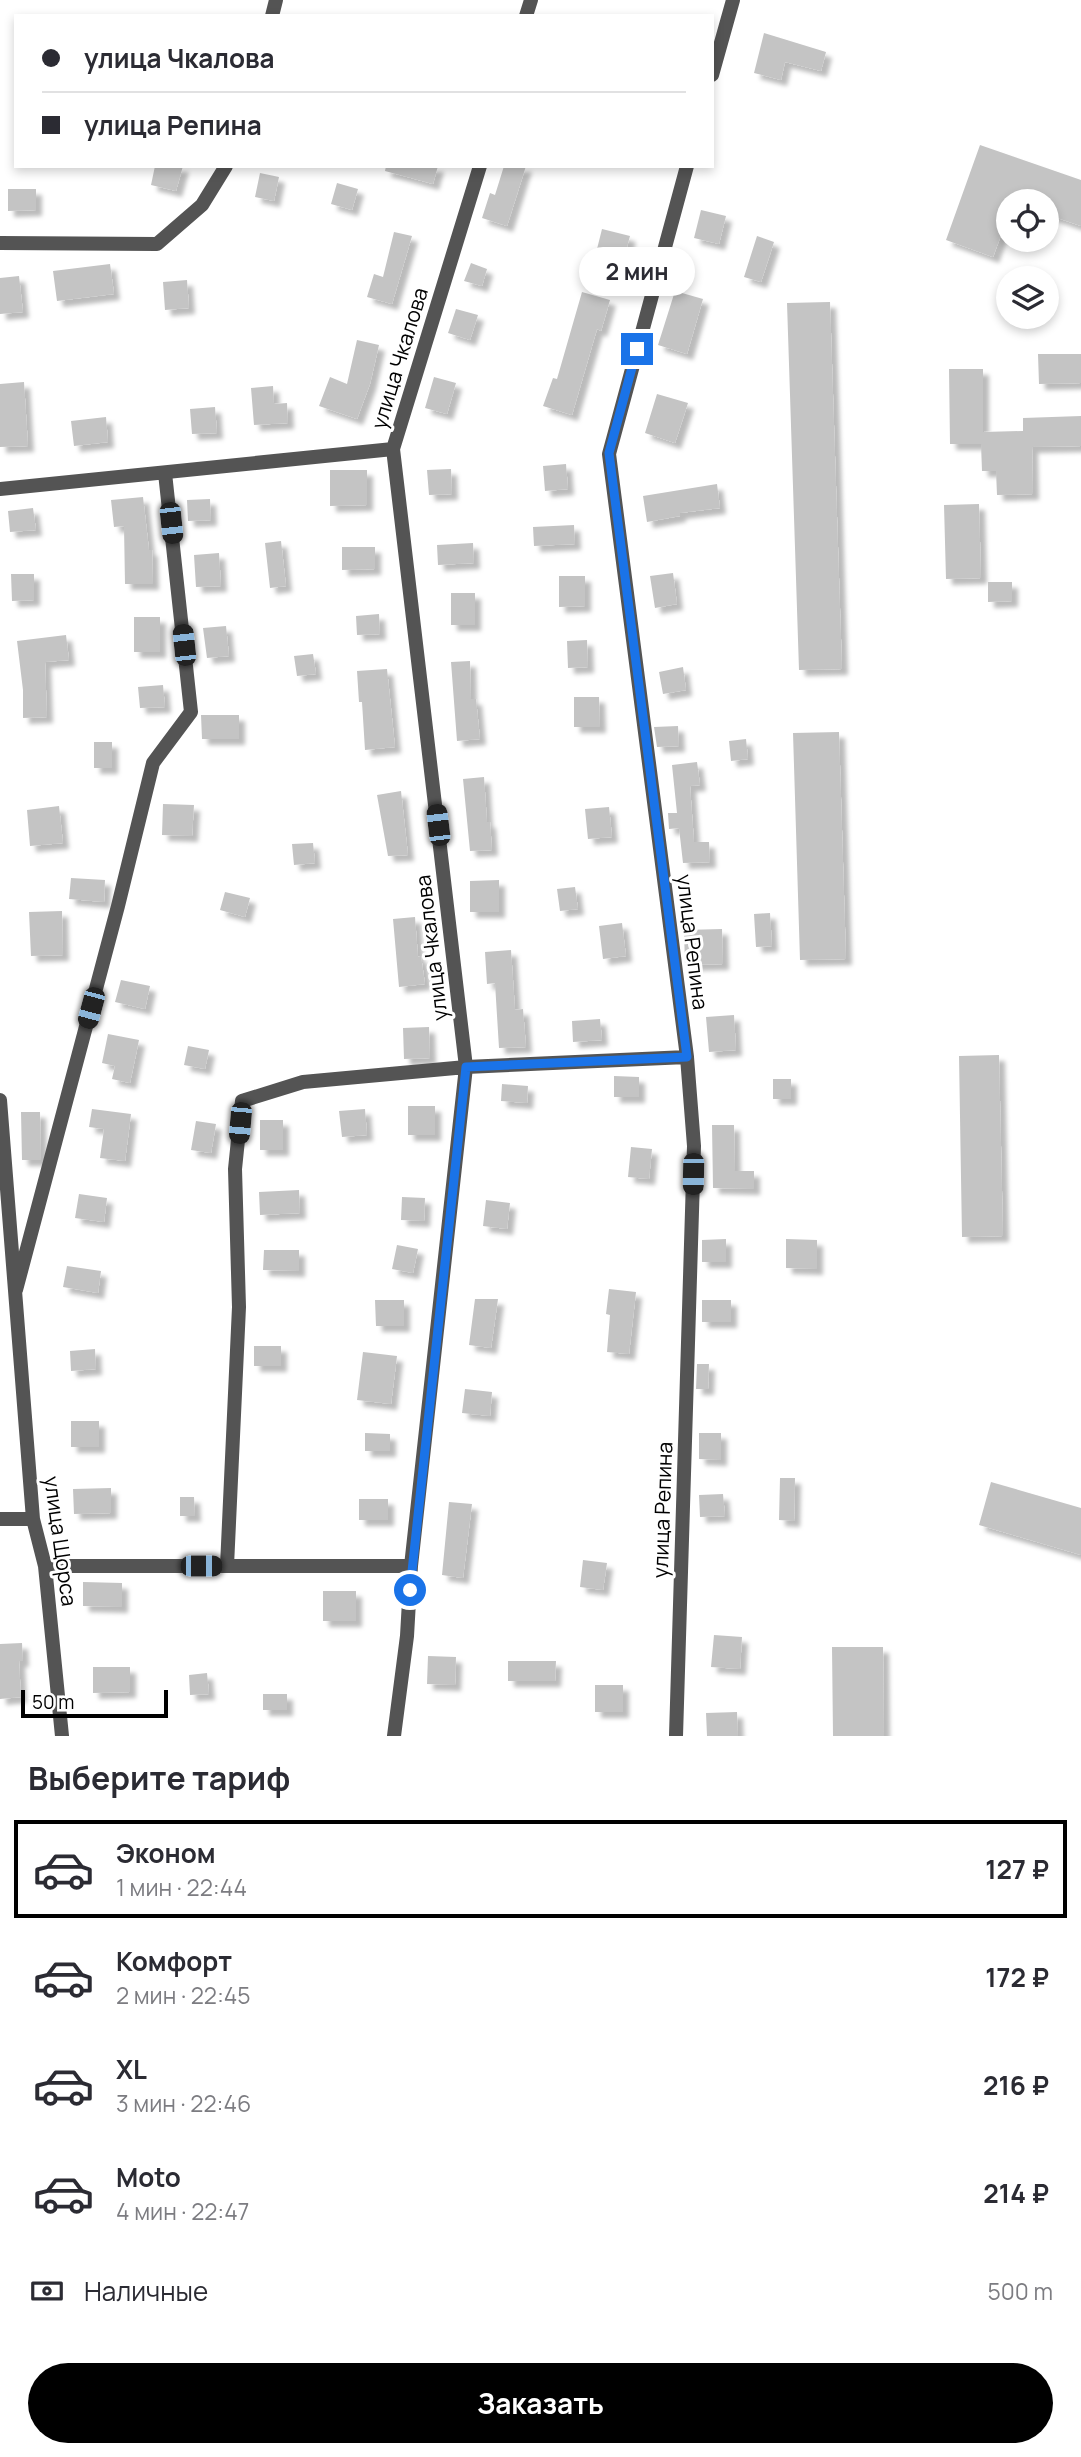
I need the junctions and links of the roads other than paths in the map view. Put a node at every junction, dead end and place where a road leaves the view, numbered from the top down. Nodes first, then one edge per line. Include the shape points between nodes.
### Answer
1 (733, 0) edge
2 (714, 68) edge
3 (225, 168) edge
4 (479, 168) edge
5 (686, 168) edge
6 (0, 243) edge
7 (393, 449) junction
8 (165, 473) junction
9 (0, 489) edge
10 (687, 1057) junction
11 (466, 1067) junction
12 (0, 1100) edge
13 (16, 1290) junction
14 (0, 1519) edge
15 (33, 1519) junction
16 (46, 1566) junction
17 (228, 1566) junction
18 (411, 1566) junction
19 (62, 1736) edge
20 (394, 1736) edge
21 (676, 1736) edge

1 - 2 street
3 - 6 street via 202,205 157,244
4 - 7 street, улица Чкалова
5 - 10 street, улица Репина via 609,453
7 - 8 street
7 - 11 street, улица Чкалова
8 - 9 street
8 - 13 street via 191,712 153,763
10 - 11 street
10 - 21 street, улица Репина via 694,1146
11 - 17 street via 303,1082 242,1101 235,1168 239,1307
11 - 18 street, улица Чкалова
12 - 13 street, улица Щорса
13 - 15 street, улица Щорса
14 - 15 street
15 - 16 street, улица Щорса
16 - 17 street
16 - 19 street, улица Щорса
17 - 18 street
18 - 20 street, улица Чкалова

